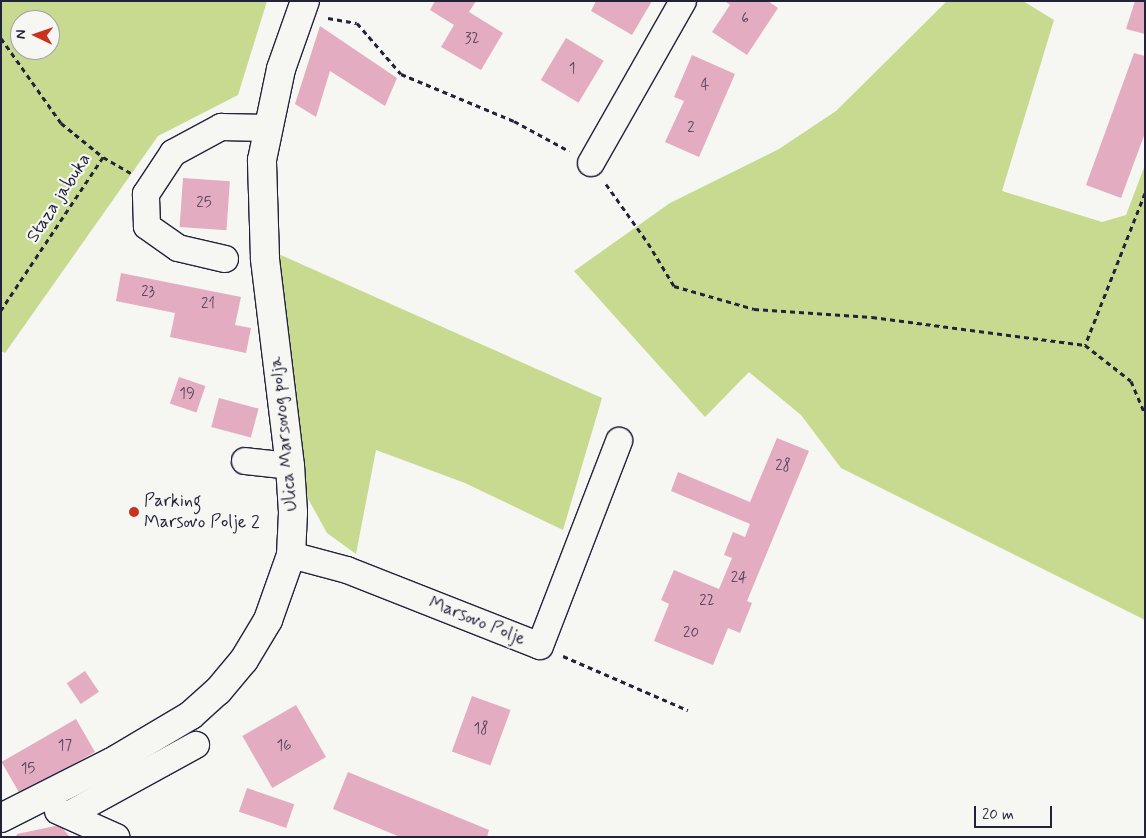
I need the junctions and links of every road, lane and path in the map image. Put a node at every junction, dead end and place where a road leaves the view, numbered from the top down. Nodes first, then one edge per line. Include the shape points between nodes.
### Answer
1 (684, 1) edge
2 (303, 8) edge
3 (1, 38) edge
4 (268, 128) junction
5 (591, 162) junction
6 (1145, 194) edge
7 (224, 259) dead end
8 (1, 310) edge
9 (1085, 345) junction
10 (1145, 414) edge
11 (619, 441) dead end
12 (244, 461) dead end
13 (290, 466) junction
14 (291, 555) junction
15 (540, 646) junction
16 (688, 710) dead end
17 (196, 745) dead end
18 (35, 800) junction
19 (68, 815) junction
20 (1, 818) edge
21 (116, 837) edge

1 - 5 street
2 - 4 main road, Ulica Marsovog polja via 281,69
2 - 5 path via 358,23 401,74 514,121
3 - 8 path, Staza jabuka via 61,123 103,157
4 - 7 street via 221,127 173,153 146,194 147,226 178,248
4 - 13 main road, Ulica Marsovog polja via 262,160 266,258
5 - 9 path via 674,286 754,310 872,317
6 - 9 path
9 - 10 path via 1131,381
11 - 15 street, Marsovo Polje
12 - 13 street
13 - 14 main road, Ulica Marsovog polja
14 - 15 street, Marsovo Polje via 347,570
14 - 18 main road, Ulica Marsovog polja via 268,620 244,660 218,691 191,715 112,762
15 - 16 path
17 - 19 street
18 - 19 street
18 - 20 main road, Ulica Marsovog polja
19 - 21 street

